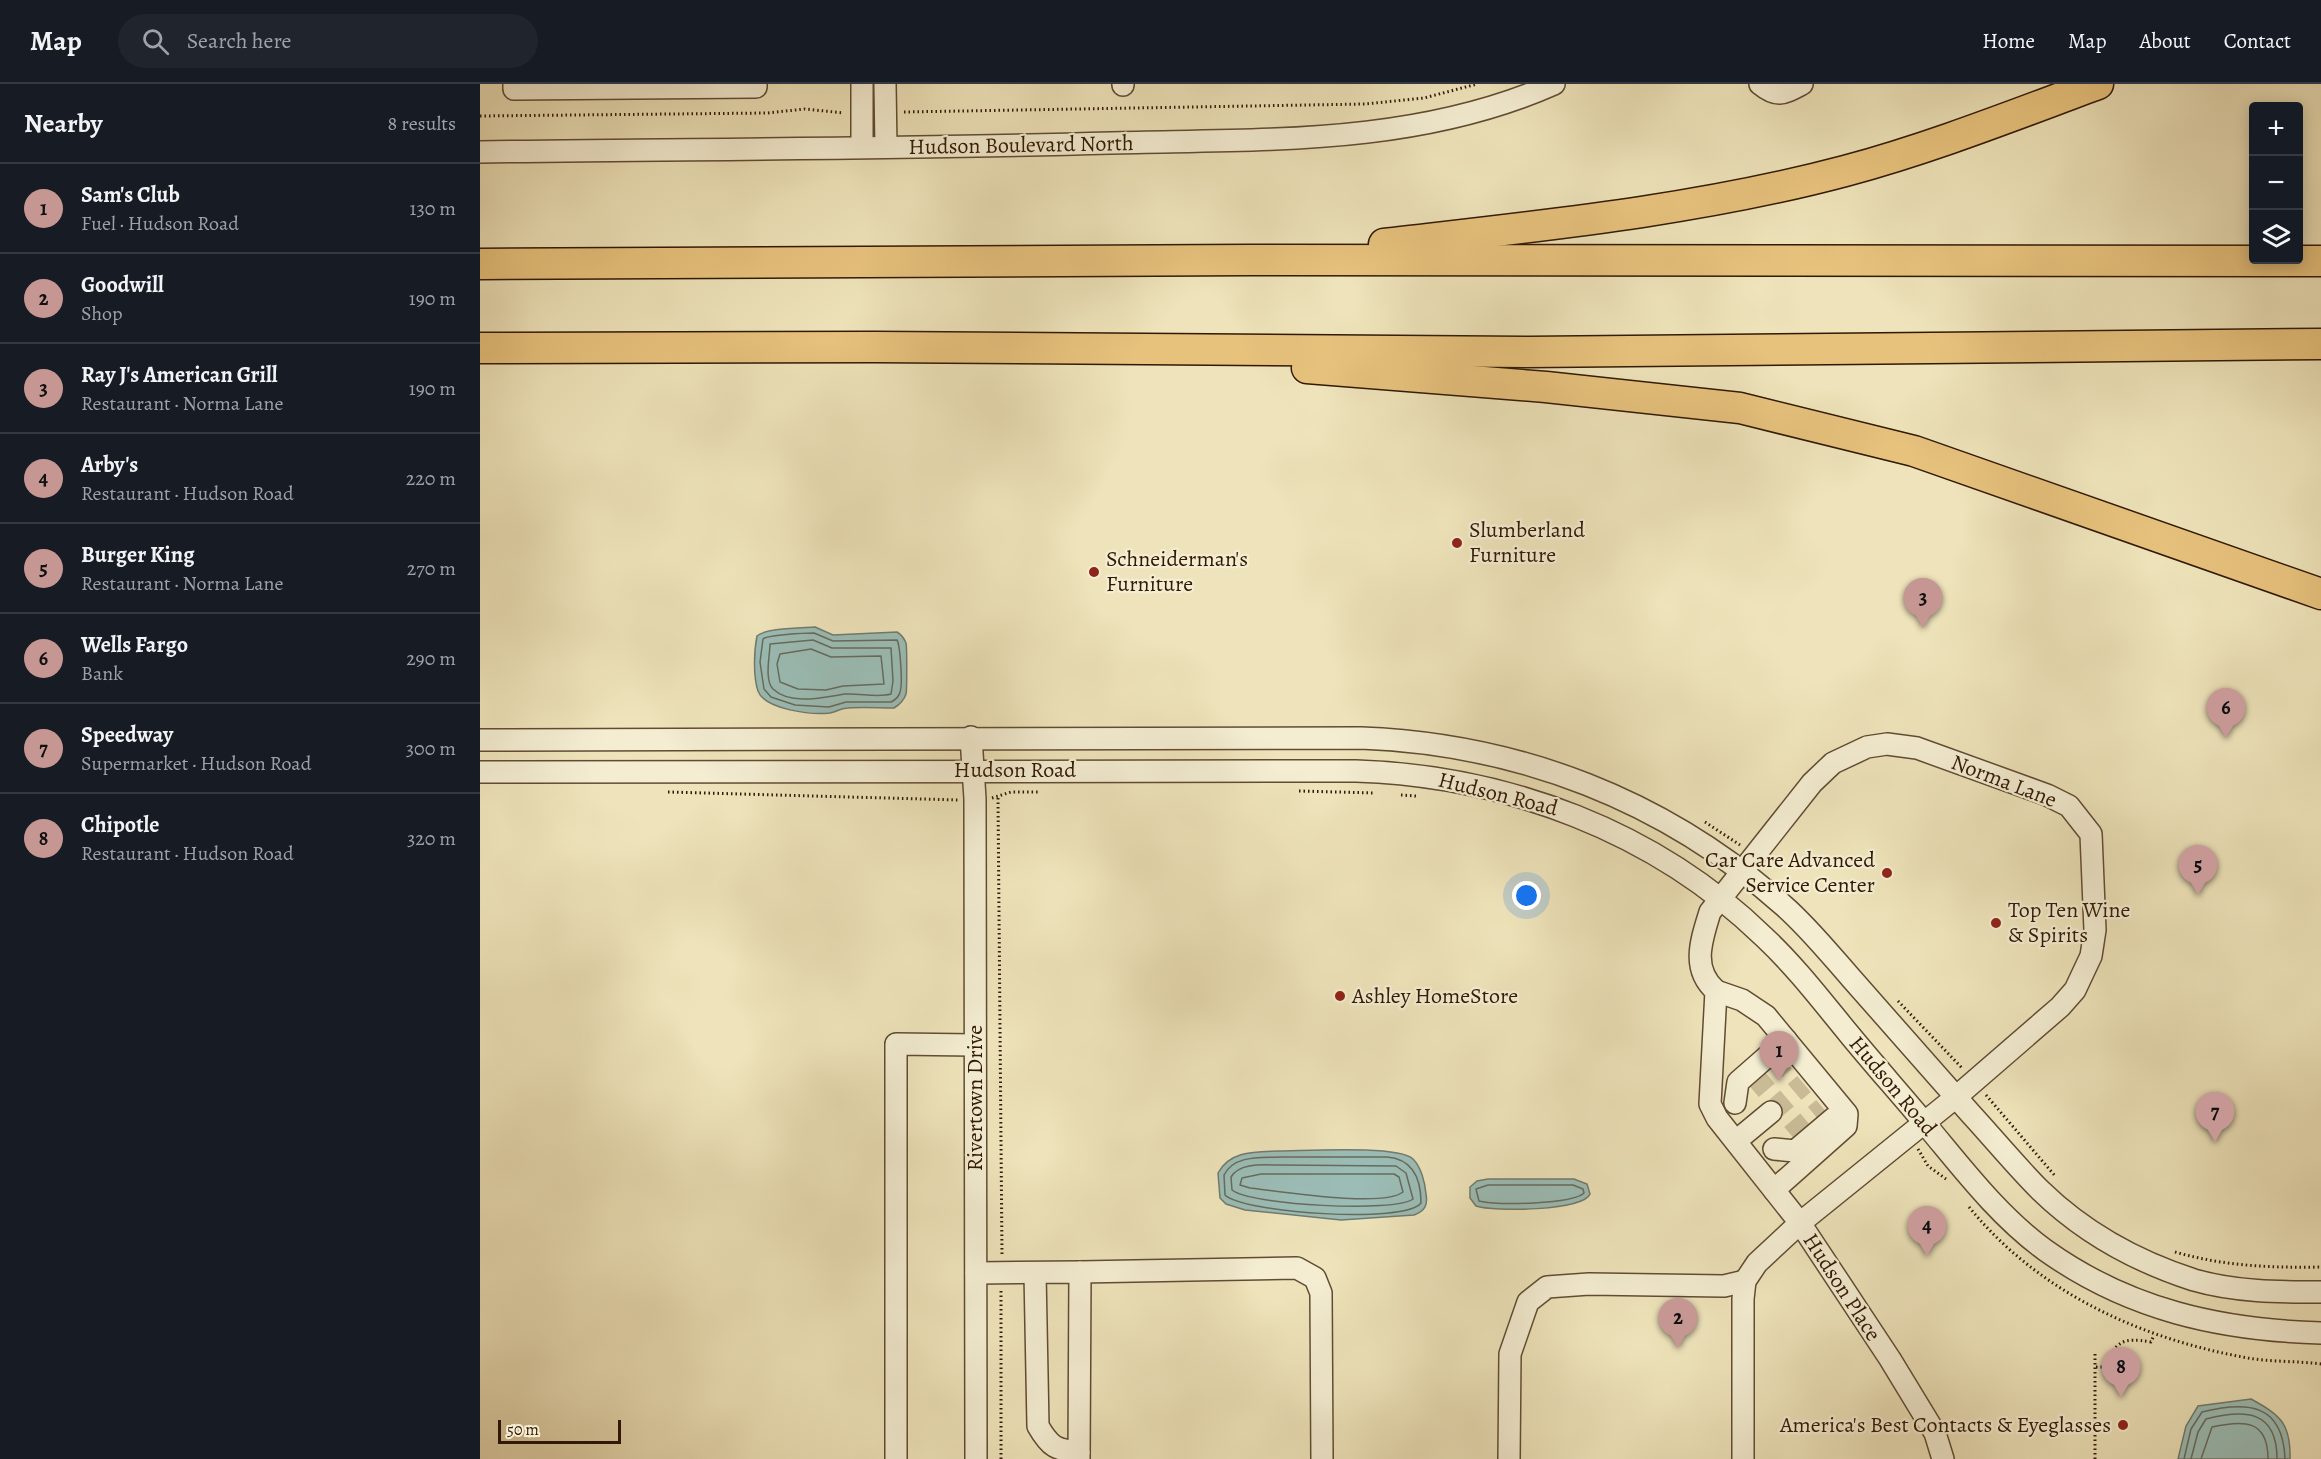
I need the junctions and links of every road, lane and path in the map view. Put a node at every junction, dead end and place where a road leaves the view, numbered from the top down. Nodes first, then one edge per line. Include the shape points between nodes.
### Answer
1 (514, 84) edge
2 (756, 84) edge
3 (862, 84) edge
4 (885, 84) edge
5 (1477, 84) edge
6 (1554, 84) edge
7 (1760, 84) edge
8 (1787, 84) edge
9 (1802, 84) edge
10 (2098, 84) edge
11 (570, 86) edge
12 (903, 112) dead end
13 (850, 113) dead end
14 (480, 116) edge
15 (862, 147) junction
16 (886, 147) junction
17 (480, 152) edge
18 (1249, 260) junction
19 (2321, 261) edge
20 (480, 264) edge
21 (2321, 344) edge
22 (480, 348) edge
23 (1155, 348) junction
24 (2321, 594) edge
25 (1198, 736) junction
26 (971, 737) junction
27 (480, 740) edge
28 (973, 770) junction
29 (1197, 770) junction
30 (480, 772) edge
31 (1045, 791) dead end
32 (1295, 791) dead end
33 (665, 792) dead end
34 (1383, 793) dead end
35 (1394, 794) dead end
36 (1426, 797) dead end
37 (945, 801) dead end
38 (1742, 871) junction
39 (1720, 899) junction
40 (1716, 991) junction
41 (974, 1045) junction
42 (1789, 1051) junction
43 (1752, 1089) tunnel mouth
44 (1956, 1097) junction
45 (1735, 1103) junction
46 (1834, 1105) junction
47 (1999, 1111) dead end
48 (1771, 1112) tunnel mouth
49 (1717, 1118) junction
50 (1925, 1123) junction
51 (1736, 1141) junction
52 (1754, 1165) junction
53 (2058, 1180) dead end
54 (1774, 1190) junction
55 (1800, 1223) junction
56 (2173, 1251) dead end
57 (2321, 1267) edge
58 (1080, 1272) junction
59 (976, 1273) junction
60 (1002, 1273) junction
61 (1035, 1273) junction
62 (1745, 1281) junction
63 (2321, 1292) edge
64 (2321, 1333) edge
65 (2154, 1335) dead end
66 (2095, 1354) dead end
67 (2096, 1367) junction
68 (1079, 1456) edge
69 (896, 1459) edge
70 (976, 1459) edge
71 (1001, 1459) edge
72 (1322, 1459) edge
73 (1509, 1459) edge
74 (1743, 1459) edge
75 (1943, 1459) edge
76 (2095, 1459) edge

1 - 11 street via 514,89
2 - 11 street
3 - 15 street
4 - 16 street
5 - 12 path via 1424,98 1365,104
6 - 16 street, Hudson Boulevard North via 1491,109 1353,136
7 - 8 street
7 - 9 street via 1771,93
10 - 18 highway via 1928,147 1777,187 1559,223
13 - 14 path via 798,109
15 - 16 street, Hudson Boulevard North
15 - 17 street, Hudson Boulevard North
18 - 19 highway
18 - 20 highway
21 - 23 highway via 1541,351
22 - 23 highway
23 - 24 highway via 1275,365 1546,387 1740,408 1914,451
25 - 26 street, Hudson Road
25 - 29 street
25 - 38 street, Hudson Road via 1404,739 1522,761 1608,792
26 - 27 street, Hudson Road
26 - 28 street, Rivertown Drive
28 - 29 street, Hudson Road
28 - 30 street, Hudson Road
28 - 41 street, Rivertown Drive
29 - 39 street, Hudson Road via 1398,772 1515,794 1595,823 1680,870
31 - 60 path via 1011,792 998,798
32 - 34 path
33 - 37 path
35 - 36 path
38 - 39 street, Norma Lane
38 - 44 street, Hudson Road via 1786,908 1826,950
38 - 44 street, Norma Lane via 1821,773 1849,753 1867,747 1887,744 1917,748 2069,806 2091,834 2094,848 2095,930 2091,956 2084,974 2060,1007
39 - 40 street, Norma Lane via 1710,912 1702,938 1701,970 1704,981
39 - 50 street, Hudson Road via 1797,969
40 - 42 street via 1742,1000 1766,1016
40 - 49 street via 1708,1094
41 - 59 street, Rivertown Drive
41 - 69 street via 896,1044
42 - 45 street via 1738,1082
42 - 46 street
43 - 45 street
44 - 50 street, Norma Lane
44 - 63 street, Hudson Road via 2041,1191 2118,1248 2155,1266 2221,1286
45 - 49 street
46 - 52 street via 1795,1151 1782,1142
46 - 54 street via 1847,1114 1846,1126
47 - 53 path
48 - 51 street
49 - 51 street
50 - 55 street, Hudson Place
50 - 64 street, Hudson Road via 2007,1217 2045,1250 2093,1278 2189,1318 2266,1331
51 - 52 street
52 - 54 street
54 - 55 street
55 - 62 street via 1757,1263
55 - 75 street, Hudson Place via 1921,1409 1935,1433
56 - 57 path via 2238,1266
58 - 61 street
58 - 68 street
58 - 72 street via 1297,1268 1315,1278 1321,1293
59 - 60 street
59 - 70 street, Rivertown Drive
60 - 61 street
60 - 71 path
61 - 68 street via 1038,1426 1058,1450
62 - 73 street via 1724,1286 1547,1287 1527,1302 1510,1354
62 - 74 street
65 - 67 path via 2151,1342 2118,1343 2105,1367
66 - 67 path
67 - 76 path

